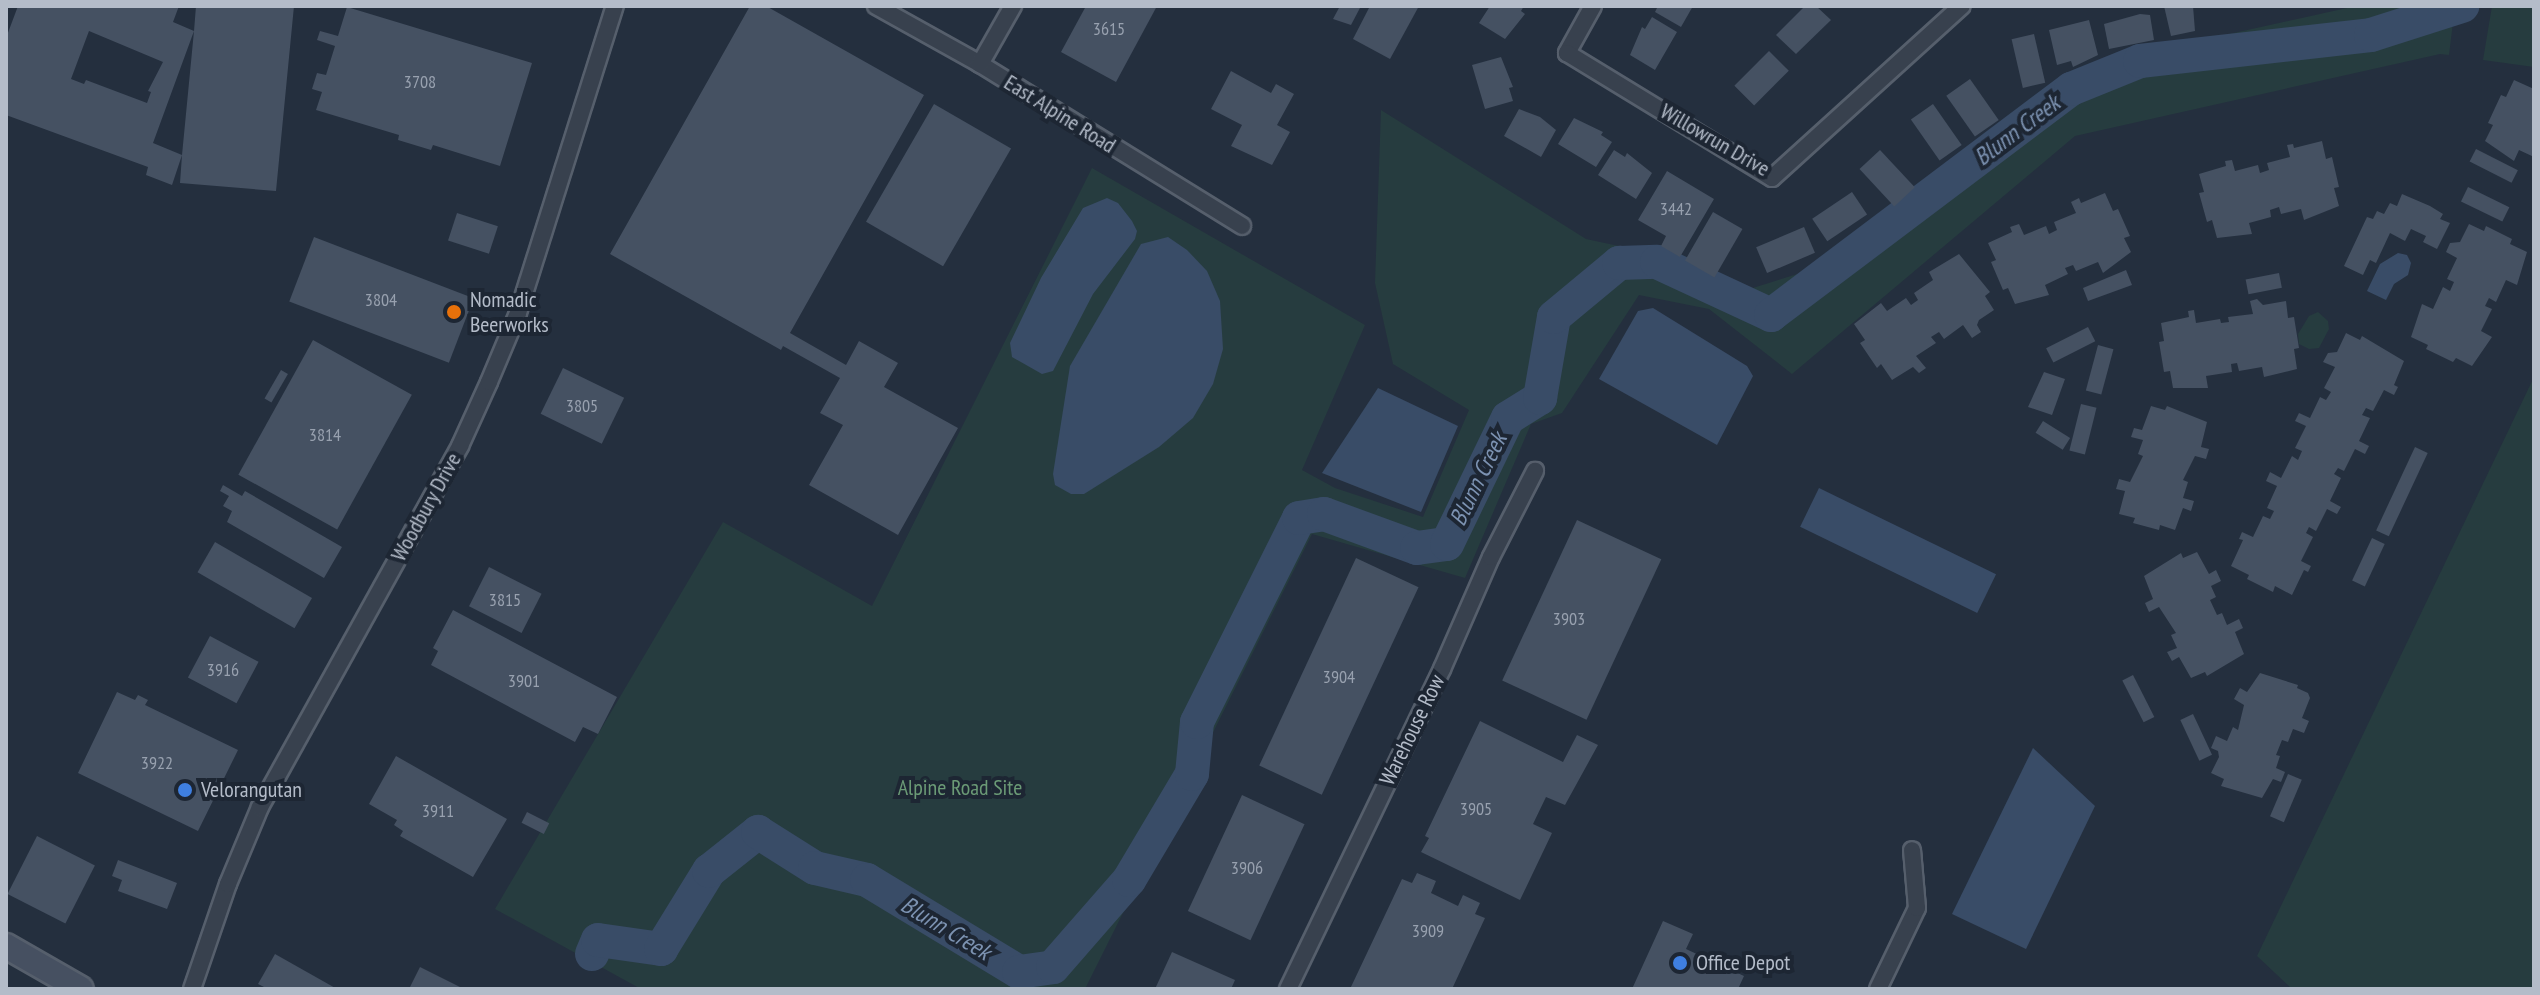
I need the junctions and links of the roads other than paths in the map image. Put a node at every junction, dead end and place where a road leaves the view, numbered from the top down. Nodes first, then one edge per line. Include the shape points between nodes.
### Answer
1 (615, 6) edge
2 (876, 6) edge
3 (1013, 6) edge
4 (1593, 6) edge
5 (1962, 6) edge
6 (980, 64) junction
7 (1242, 226) dead end
8 (1535, 471) dead end
9 (1912, 850) dead end
10 (6, 946) edge
11 (81, 989) edge
12 (192, 989) edge
13 (1288, 989) edge
14 (1878, 989) edge

1 - 12 street, Woodbury Drive via 518,313 489,382 460,446 260,807
2 - 6 street, East Alpine Road
3 - 6 street
4 - 5 street, Willowrun Drive via 1567,53 1772,178
6 - 7 street, East Alpine Road
8 - 13 street, Warehouse Row
9 - 14 street via 1917,908
10 - 11 main road

